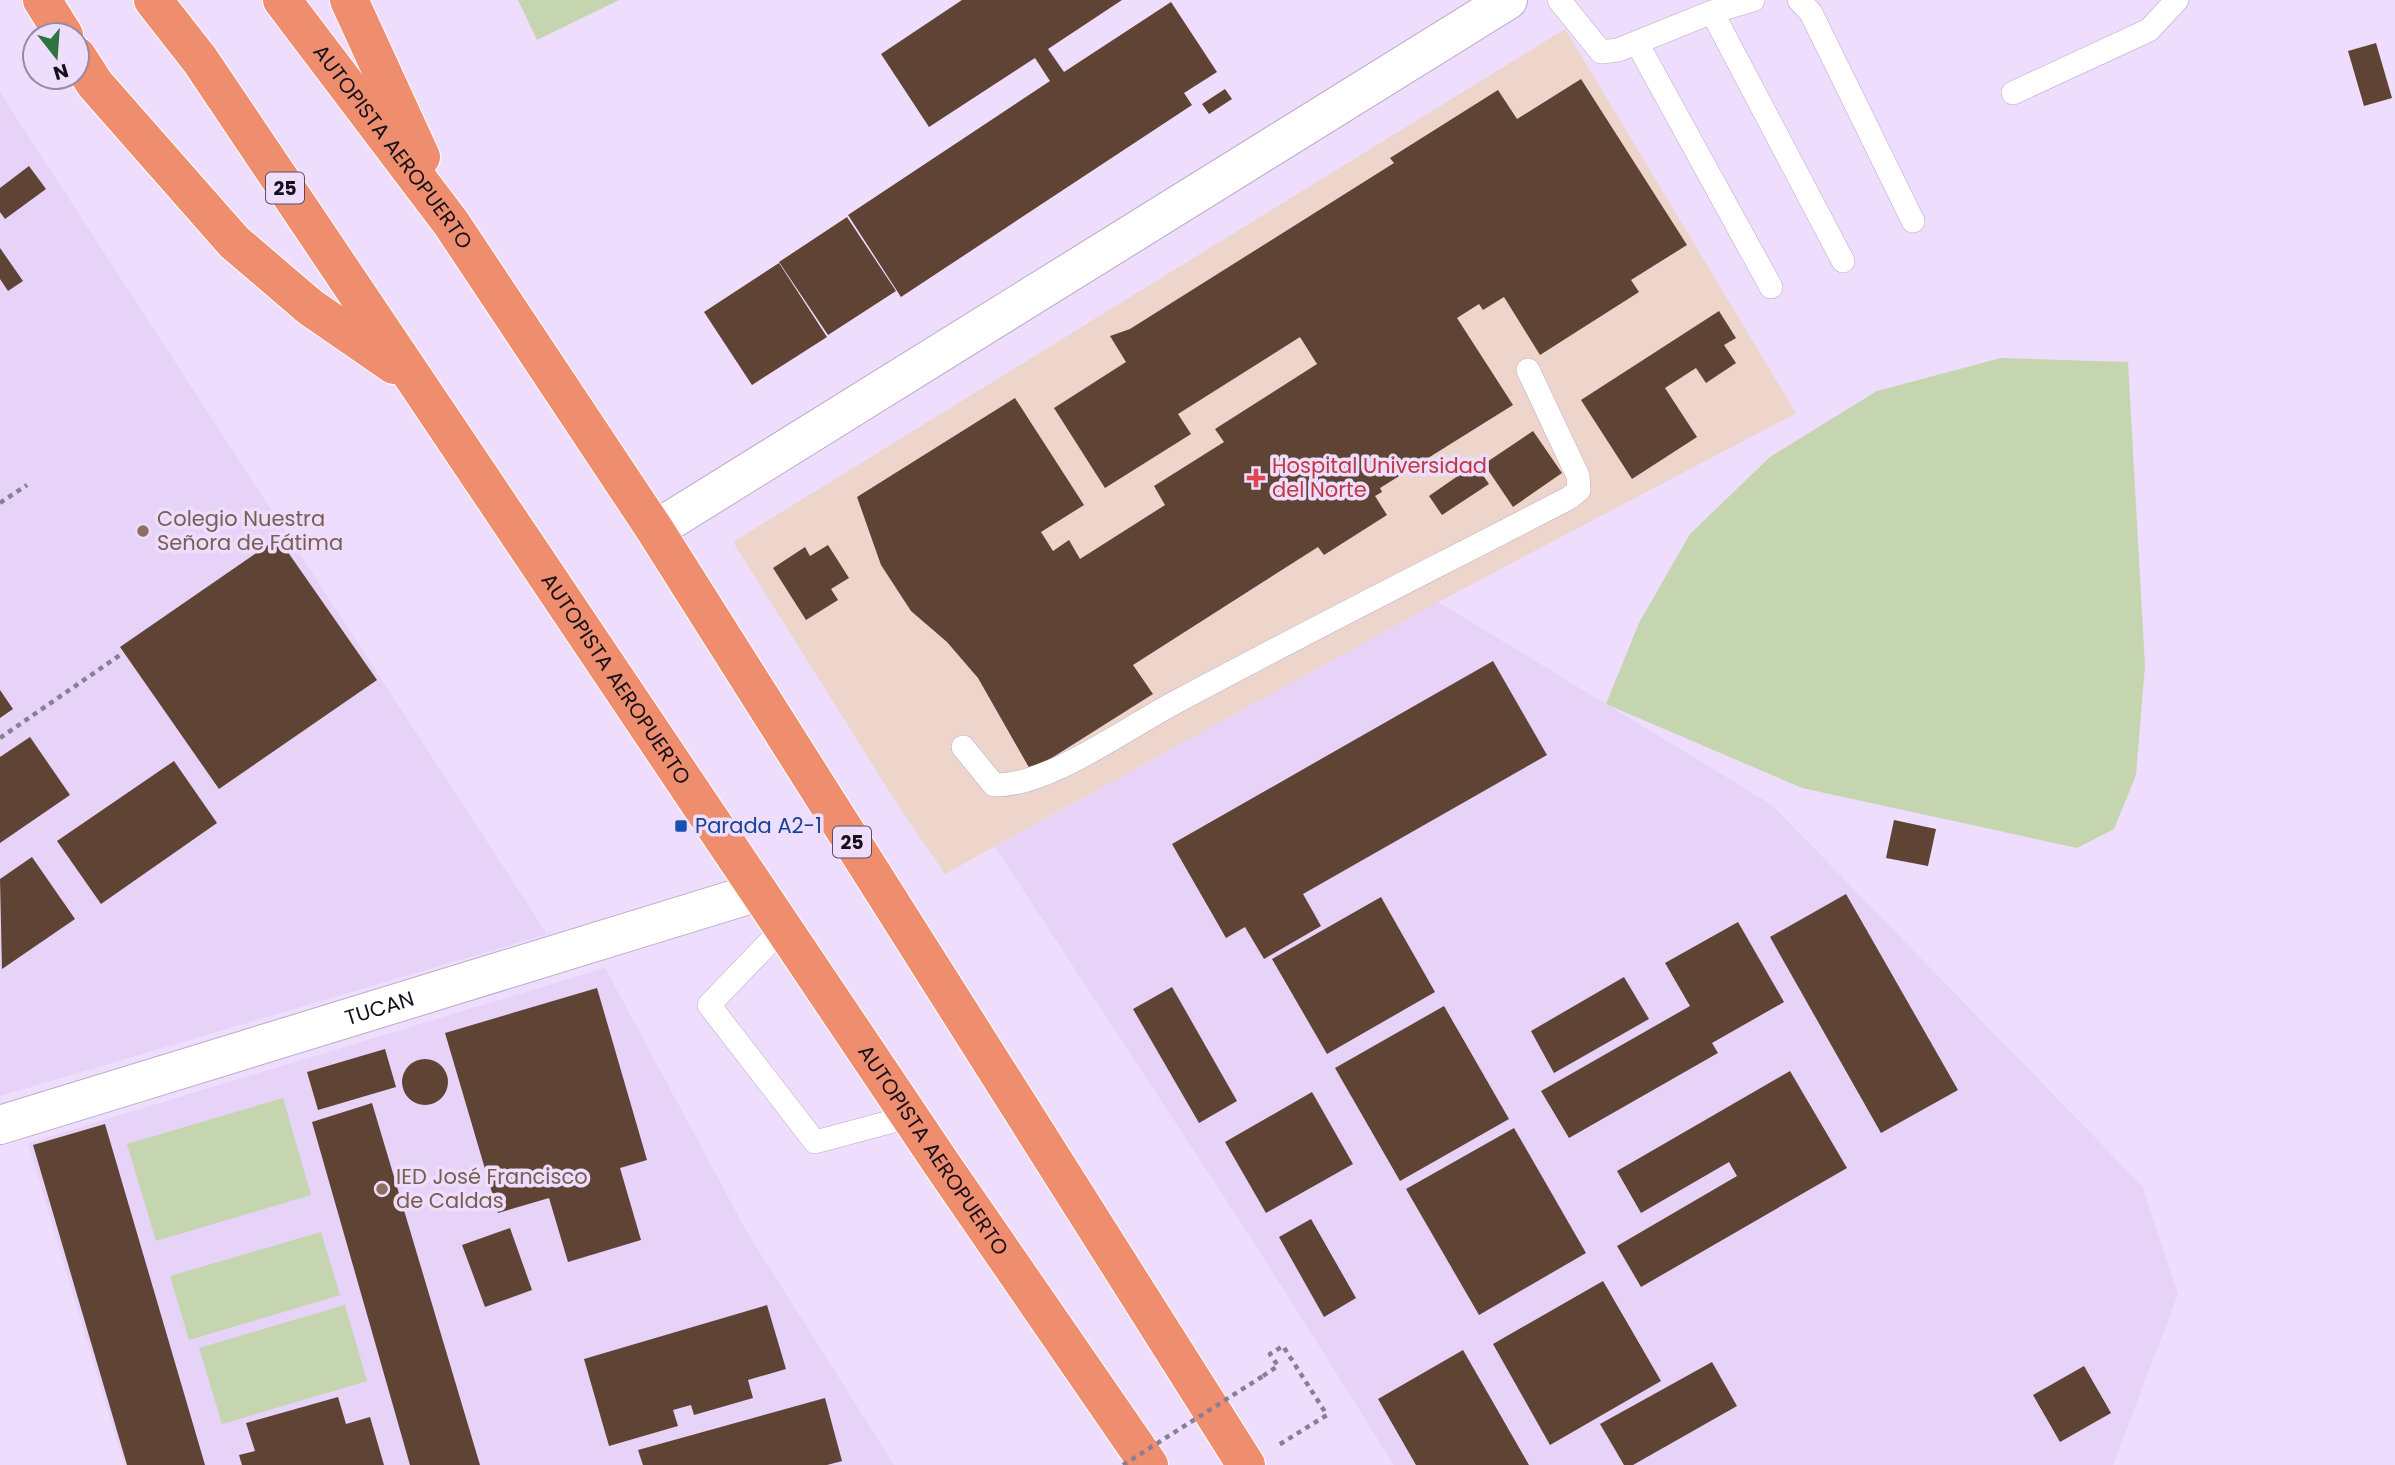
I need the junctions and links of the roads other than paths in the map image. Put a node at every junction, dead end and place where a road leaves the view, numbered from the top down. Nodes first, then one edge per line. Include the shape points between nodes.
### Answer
1 (42, 0) edge
2 (153, 0) edge
3 (282, 0) edge
4 (349, 0) edge
5 (1508, 0) edge
6 (1559, 0) edge
7 (1752, 0) edge
8 (1799, 0) edge
9 (2177, 0) edge
10 (1712, 12) junction
11 (55, 21) edge
12 (1637, 43) junction
13 (91, 78) edge
14 (2013, 93) dead end
15 (1913, 222) dead end
16 (451, 223) junction
17 (1843, 261) dead end
18 (1771, 287) dead end
19 (1528, 370) dead end
20 (413, 378) junction
21 (655, 530) junction
22 (963, 747) dead end
23 (758, 892) junction
24 (783, 928) junction
25 (912, 1116) junction
26 (0, 1125) edge
27 (1259, 1457) edge
28 (1149, 1465) edge

1 - 11 highway
2 - 20 highway, AUTOPISTA AEROPUERTO / 25 via 200,60
3 - 16 highway, AUTOPISTA AEROPUERTO / 25
4 - 16 highway
5 - 21 street
6 - 12 lane via 1601,52
7 - 10 lane
8 - 15 lane via 1811,13
9 - 14 lane via 2150,30
10 - 12 lane
10 - 17 lane
12 - 18 lane
13 - 20 highway via 234,242 310,307
16 - 21 highway, AUTOPISTA AEROPUERTO / 25
19 - 22 lane via 1578,476 1579,490 1569,498 1188,695 1044,775 1013,785 994,785
20 - 23 highway, AUTOPISTA AEROPUERTO / 25
21 - 27 highway, AUTOPISTA AEROPUERTO / 25
23 - 24 highway, AUTOPISTA AEROPUERTO / 25
23 - 26 street, TUCAN
24 - 25 highway, AUTOPISTA AEROPUERTO / 25
24 - 25 lane via 709,1005 815,1142
25 - 28 highway, AUTOPISTA AEROPUERTO / 25

